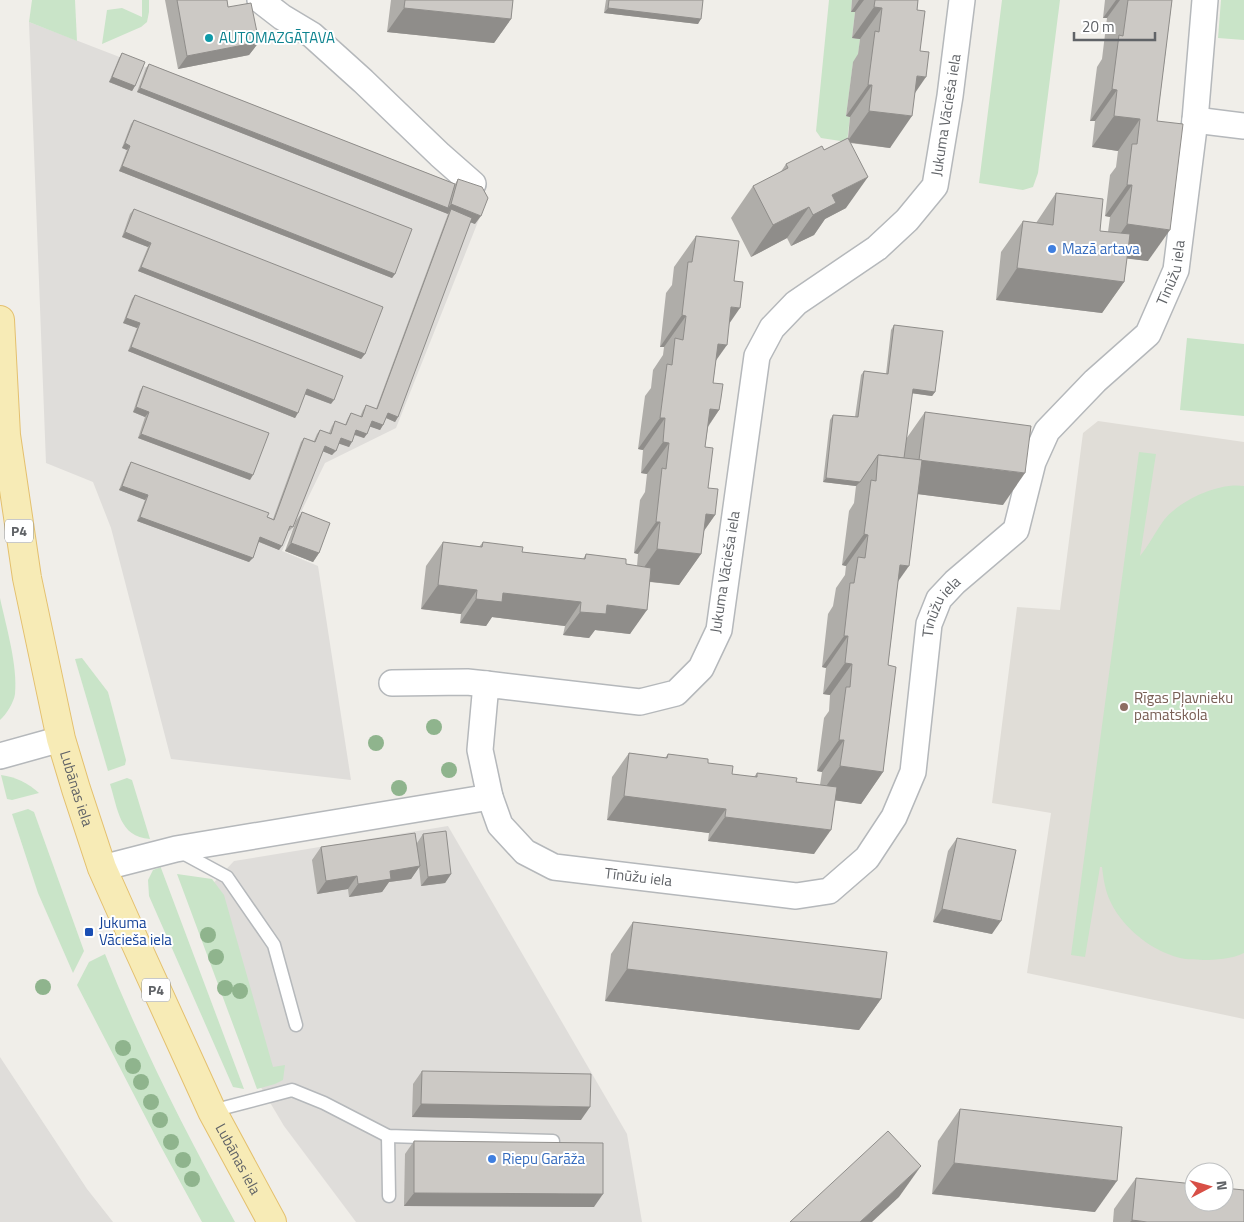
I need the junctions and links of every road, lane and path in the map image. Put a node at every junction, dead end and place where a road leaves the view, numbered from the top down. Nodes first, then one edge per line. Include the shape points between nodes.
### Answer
1 (260, 0) edge
2 (962, 0) edge
3 (1205, 0) edge
4 (1194, 120) junction
5 (1244, 126) edge
6 (473, 184) edge
7 (0, 320) edge
8 (392, 683) dead end
9 (486, 684) junction
10 (61, 739) junction
11 (0, 756) edge
12 (490, 796) junction
13 (176, 849) junction
14 (102, 868) junction
15 (296, 1025) dead end
16 (212, 1111) junction
17 (388, 1136) junction
18 (553, 1141) edge
19 (389, 1196) dead end
20 (272, 1222) edge

1 - 6 street via 312,35
2 - 9 street, Jukuma Vācieša iela via 935,186 907,220 877,248 796,303 772,328 757,356 719,630 701,668 676,693 640,702
3 - 4 street, Tīnūžu iela
4 - 5 street
4 - 12 street, Tīnūžu iela via 1176,270 1148,334 1047,431 1033,462 1016,530 939,599 929,624 913,772 894,817 867,858 829,891 796,896 554,867 525,852 500,825
7 - 10 main road, Lubānas iela / P4 via 6,435 13,490 27,578
8 - 9 street, Jukuma Vācieša iela
9 - 12 street via 480,750
10 - 11 street
10 - 14 main road, Lubānas iela / P4
12 - 13 street
13 - 14 street
13 - 15 lane via 227,878 274,945
14 - 16 main road, Lubānas iela / P4
16 - 17 lane via 292,1090
16 - 20 main road, Lubānas iela / P4
17 - 18 lane
17 - 19 lane

